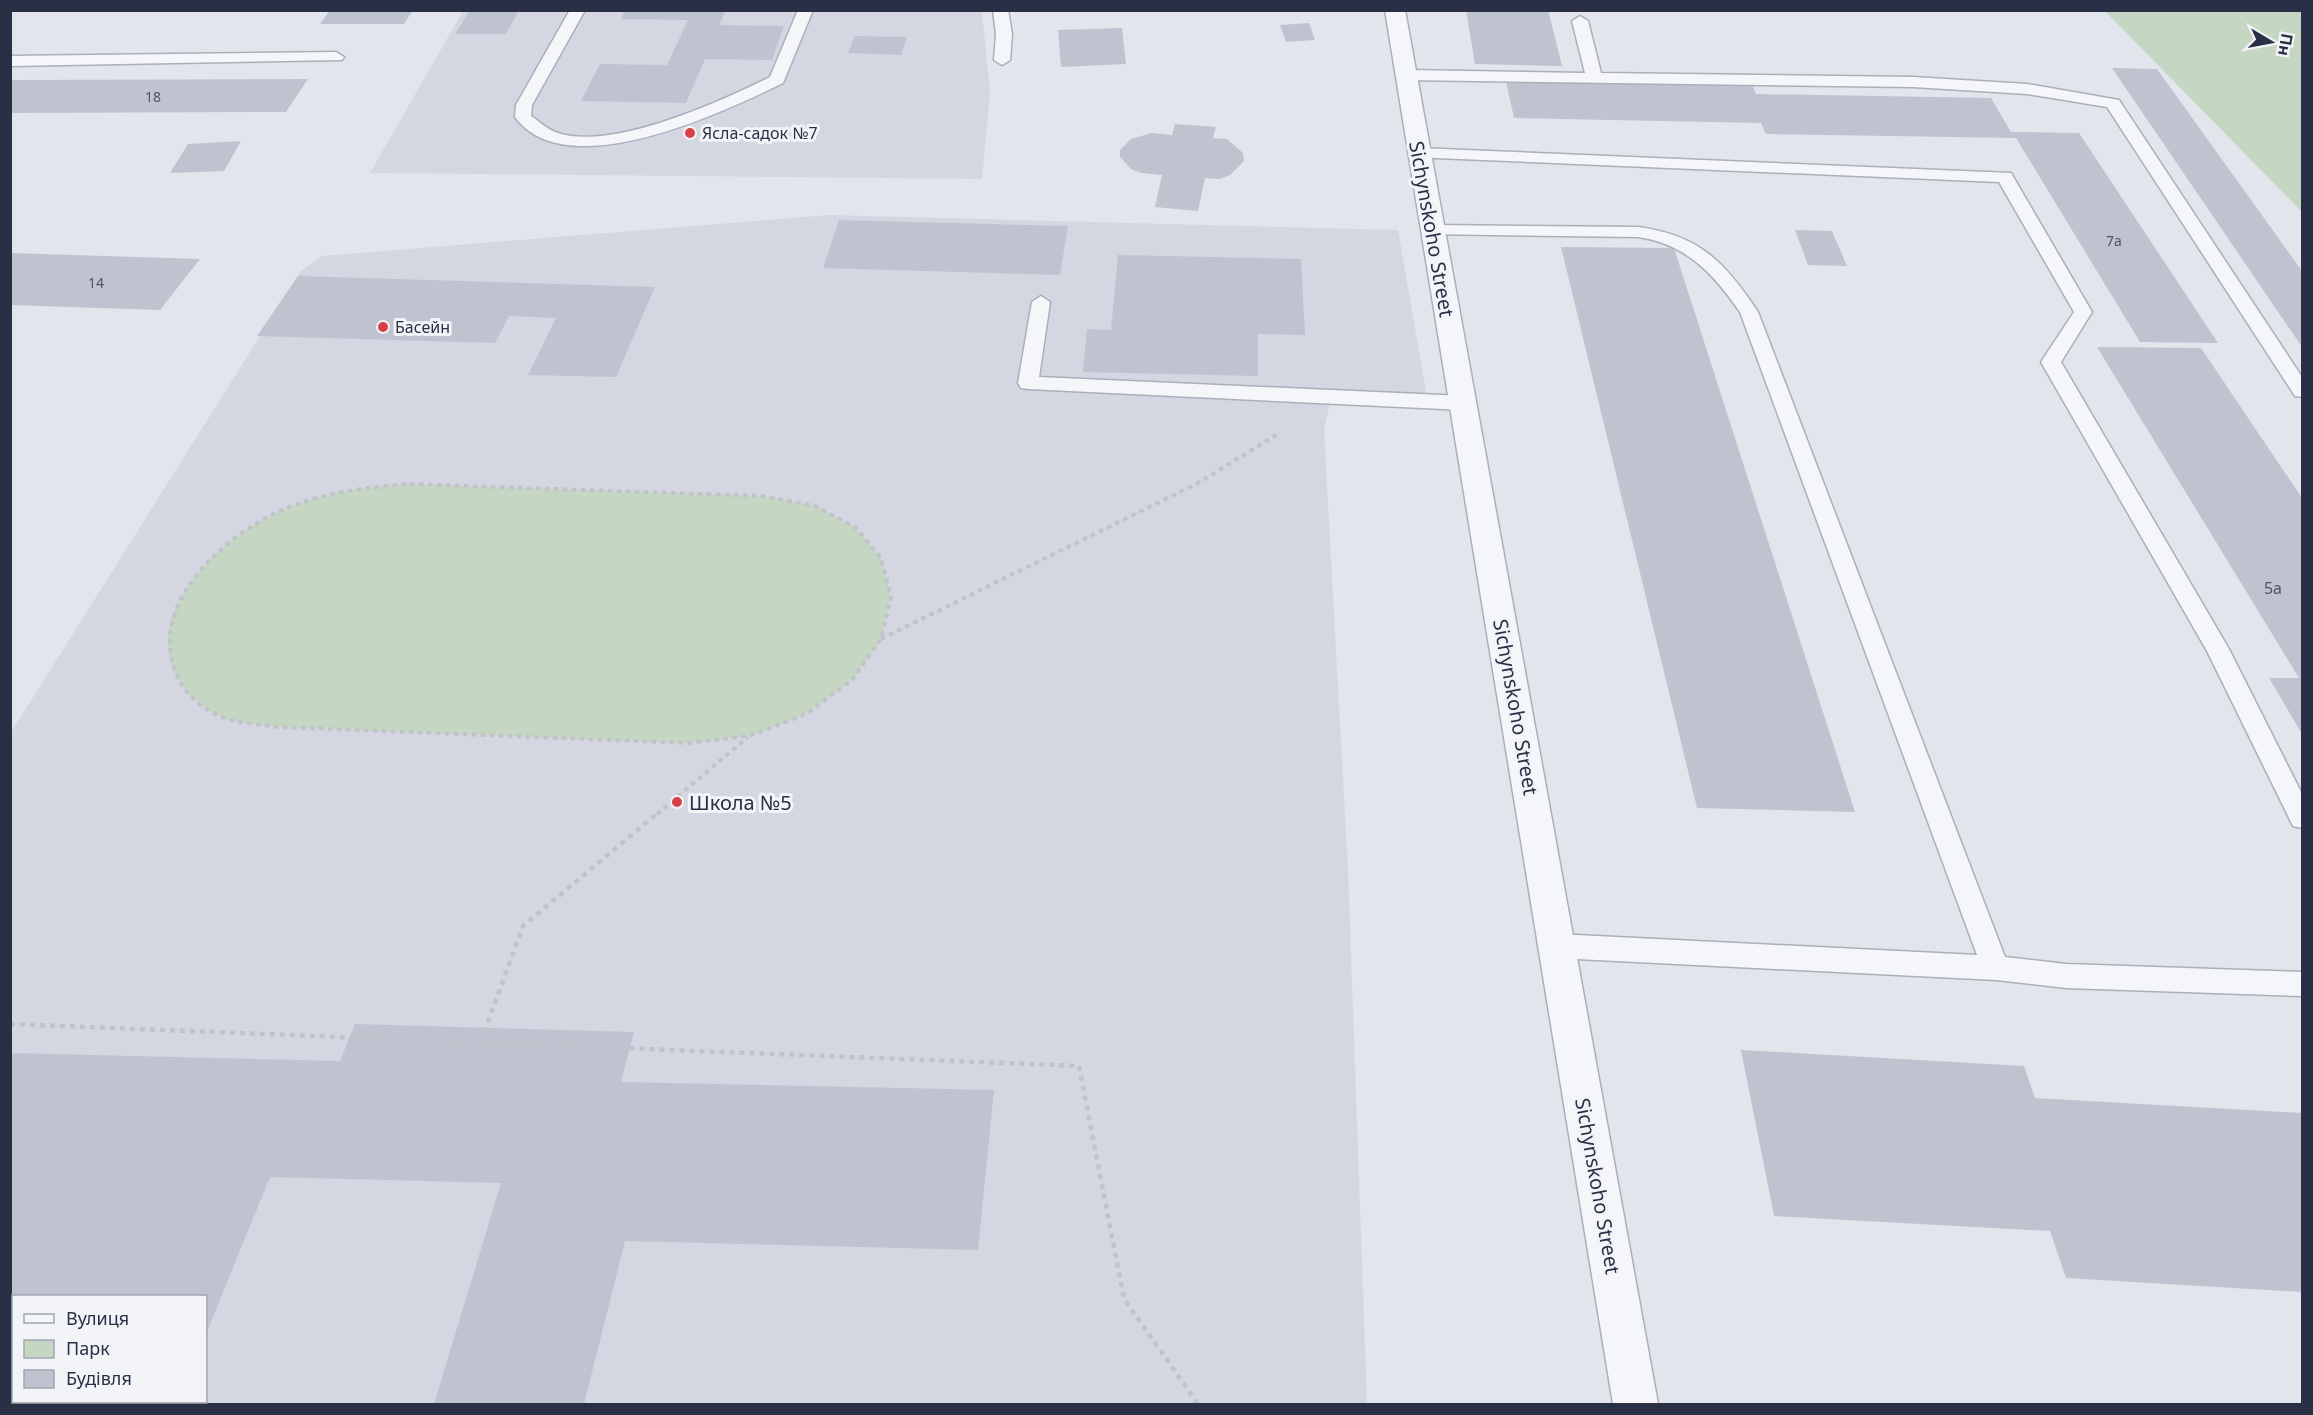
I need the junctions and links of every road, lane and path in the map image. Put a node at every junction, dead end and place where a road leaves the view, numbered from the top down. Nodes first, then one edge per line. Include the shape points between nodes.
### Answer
1 (578, 10) edge
2 (806, 10) edge
3 (1000, 10) edge
4 (1395, 10) edge
5 (1580, 21) dead end
6 (336, 57) dead end
7 (1002, 60) dead end
8 (10, 62) edge
9 (1406, 75) junction
10 (1595, 79) junction
11 (1418, 153) junction
12 (1433, 230) junction
13 (1041, 302) dead end
14 (2302, 391) edge
15 (1336, 398) junction
16 (1464, 403) junction
17 (881, 639) junction
18 (748, 736) junction
19 (2302, 818) edge
20 (1557, 946) junction
21 (1996, 968) junction
22 (2302, 984) edge
23 (10, 1024) edge
24 (481, 1041) junction
25 (1197, 1404) edge
26 (1636, 1404) edge

1 - 2 lane via 524,105 523,117 550,136 576,141 660,129 714,110 777,80
3 - 7 lane via 1004,34
4 - 9 street, Sichynskoho Street
5 - 10 lane
6 - 8 lane
9 - 10 lane
9 - 11 street, Sichynskoho Street
10 - 14 lane via 1913,82 2027,89 2113,103
11 - 12 street, Sichynskoho Street
11 - 19 lane via 2005,177 2083,312 2051,362 2217,649
12 - 16 street, Sichynskoho Street
12 - 21 lane via 1638,232 1661,236 1679,241 1700,256 1736,292 1749,312
13 - 15 lane via 1028,383
15 - 16 lane
15 - 17 path via 1200,482
16 - 20 street, Sichynskoho Street
17 - 18 path via 852,680 806,714
17 - 18 path via 891,597 881,558 855,526 815,506 763,496 410,484 346,490 306,500 257,523 216,554 184,590 169,628 169,665 188,696 224,718 278,727 687,743
18 - 24 path via 523,926
20 - 21 lane
20 - 26 street, Sichynskoho Street
21 - 22 lane via 2066,976
23 - 24 path
24 - 25 path via 1079,1065 1124,1299

